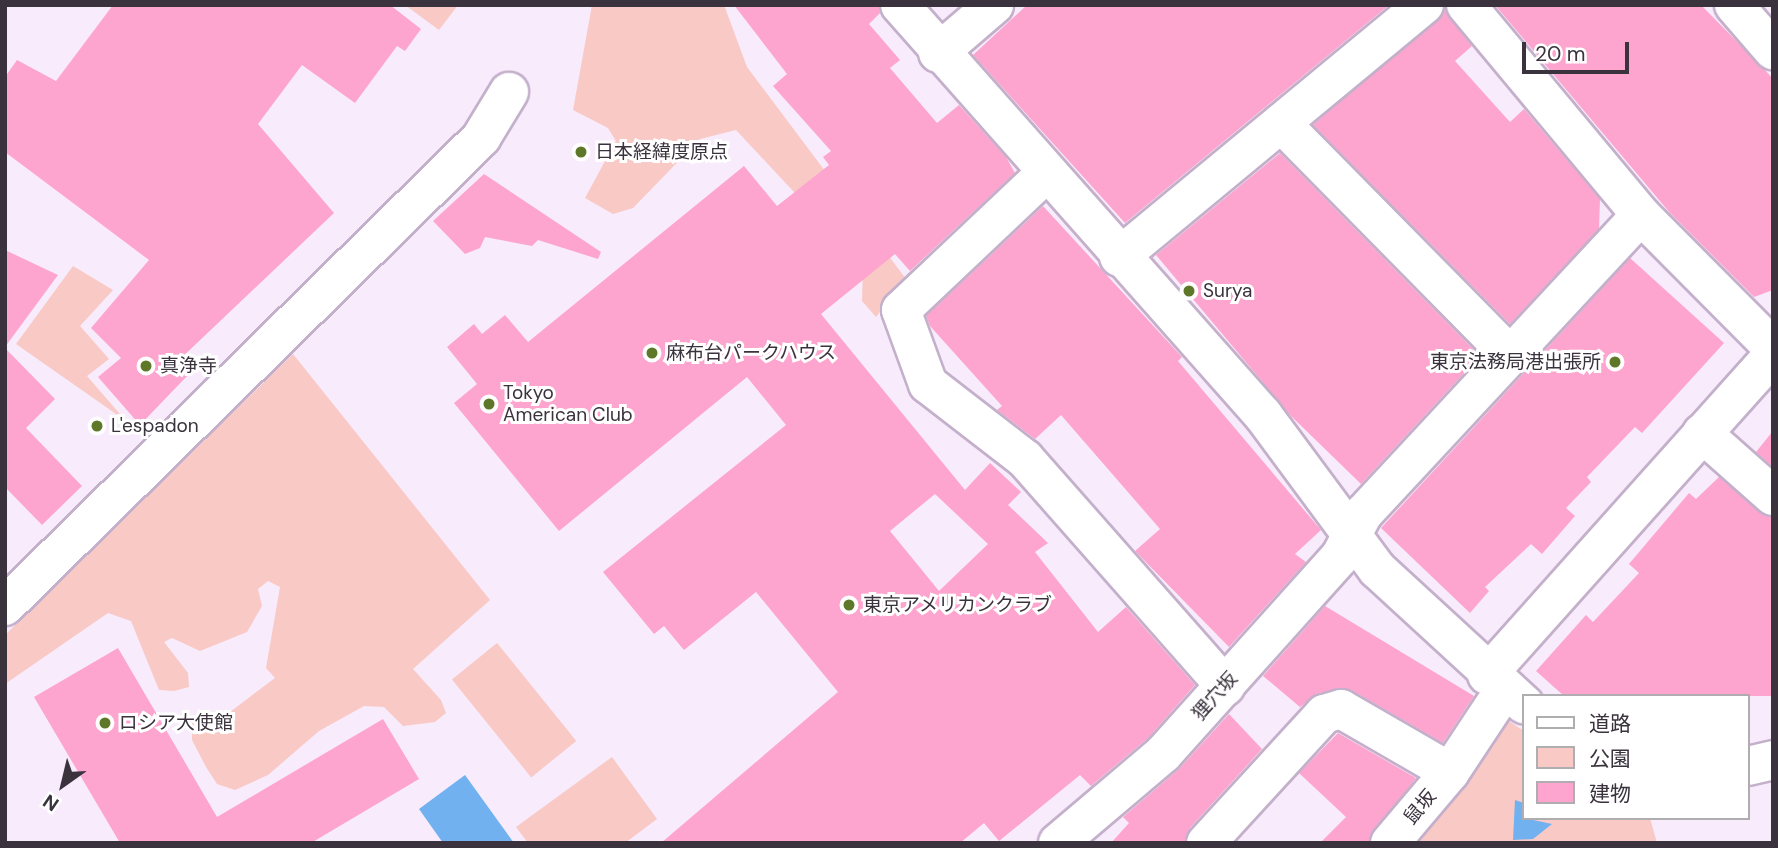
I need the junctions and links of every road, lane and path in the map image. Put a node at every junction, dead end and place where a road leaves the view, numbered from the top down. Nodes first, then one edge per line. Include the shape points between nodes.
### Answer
1 (900, 5) edge
2 (995, 5) edge
3 (1424, 5) edge
4 (1466, 5) edge
5 (1734, 5) edge
6 (1773, 50) edge
7 (937, 53) junction
8 (509, 92) dead end
9 (1281, 123) junction
10 (1045, 174) junction
11 (1641, 215) junction
12 (1119, 257) junction
13 (1773, 348) edge
14 (1773, 355) edge
15 (1510, 356) junction
16 (1702, 433) junction
17 (1773, 496) edge
18 (1354, 533) junction
19 (5, 606) edge
20 (1225, 686) junction
21 (1505, 689) edge
22 (1773, 760) edge
23 (1750, 766) edge
24 (1450, 772) junction
25 (1058, 843) edge
26 (1206, 843) edge
27 (1390, 843) edge

1 - 7 street
2 - 7 street
3 - 9 street
4 - 11 street
5 - 6 street
7 - 10 street
8 - 19 street via 481,138
9 - 12 street
9 - 15 street
10 - 12 street
10 - 20 street via 901,310 928,384 1025,459
11 - 13 street
11 - 15 street, 狸穴坂
12 - 18 street via 1263,415
14 - 16 street, 鼠坂
15 - 18 street, 狸穴坂 via 1363,514
16 - 17 street
16 - 21 street, 鼠坂
18 - 20 street, 狸穴坂 via 1333,566
18 - 21 street via 1385,578
20 - 25 street, 狸穴坂 via 1163,754
21 - 24 street, 鼠坂
22 - 23 street
24 - 26 street via 1341,709 1324,713
24 - 27 street, 鼠坂

